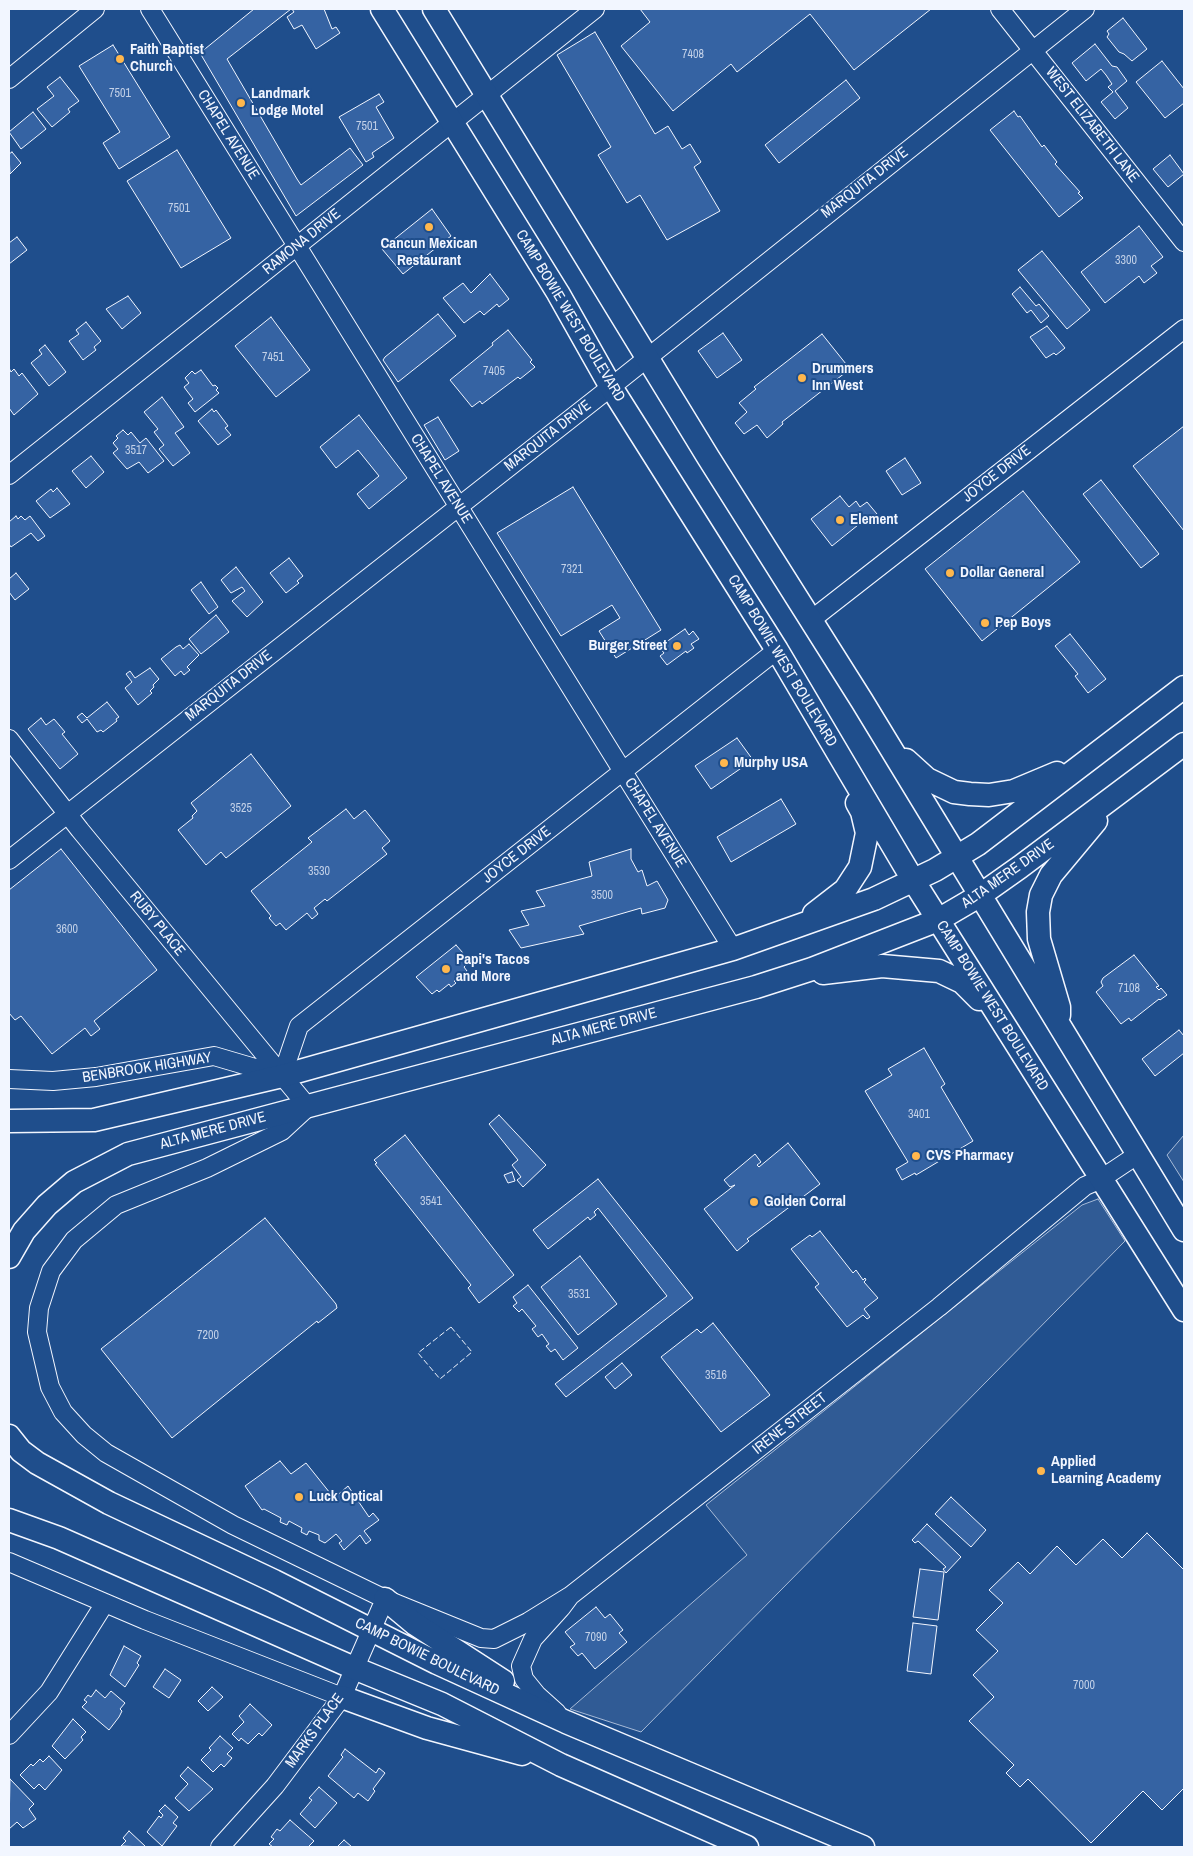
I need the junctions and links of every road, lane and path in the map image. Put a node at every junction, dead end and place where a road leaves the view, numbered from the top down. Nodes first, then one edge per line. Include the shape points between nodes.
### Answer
1 (95, 9) edge
2 (150, 9) edge
3 (382, 9) edge
4 (434, 9) edge
5 (595, 9) edge
6 (1000, 9) edge
7 (1085, 9) edge
8 (1032, 50) junction
9 (9, 79) edge
10 (487, 95) junction
11 (453, 122) junction
12 (1184, 242) edge
13 (297, 246) junction
14 (1184, 329) edge
15 (646, 357) junction
16 (611, 387) junction
17 (9, 475) edge
18 (458, 506) junction
19 (811, 620) junction
20 (776, 650) junction
21 (792, 675) junction
22 (1184, 687) edge
23 (862, 701) junction
24 (9, 739) edge
25 (1184, 744) edge
26 (1096, 754) junction
27 (623, 772) junction
28 (1123, 790) junction
29 (67, 813) junction
30 (957, 858) junction
31 (9, 860) edge
32 (913, 880) junction
33 (979, 896) junction
34 (938, 920) junction
35 (793, 929) junction
36 (733, 949) junction
37 (783, 978) junction
38 (1058, 1024) junction
39 (1006, 1029) junction
40 (282, 1076) junction
41 (9, 1079) edge
42 (308, 1107) junction
43 (9, 1121) edge
44 (1137, 1155) junction
45 (1101, 1179) junction
46 (1184, 1230) edge
47 (9, 1257) edge
48 (1184, 1310) edge
49 (9, 1436) edge
50 (9, 1520) edge
51 (9, 1562) edge
52 (570, 1596) junction
53 (385, 1599) junction
54 (104, 1603) junction
55 (372, 1631) junction
56 (354, 1668) junction
57 (342, 1697) junction
58 (566, 1722) junction
59 (9, 1735) edge
60 (562, 1765) junction
61 (220, 1847) edge
62 (747, 1847) edge
63 (863, 1847) edge

1 - 9 street
2 - 13 street, CHAPEL AVENUE
3 - 11 main road, CAMP BOWIE WEST BOULEVARD
4 - 10 main road
5 - 10 street, RAMONA DRIVE
6 - 8 street, WEST ELIZABETH LANE
7 - 8 street, MARQUITA DRIVE
8 - 12 street, WEST ELIZABETH LANE
8 - 15 street, MARQUITA DRIVE
10 - 11 street, RAMONA DRIVE
10 - 15 main road
11 - 13 street, RAMONA DRIVE
11 - 16 main road, CAMP BOWIE WEST BOULEVARD via 558,293
13 - 17 street, RAMONA DRIVE
13 - 18 street, CHAPEL AVENUE
14 - 19 street, JOYCE DRIVE
15 - 16 street, MARQUITA DRIVE
15 - 19 main road
16 - 18 street, MARQUITA DRIVE
16 - 20 main road, CAMP BOWIE WEST BOULEVARD
18 - 27 street, CHAPEL AVENUE
18 - 29 street, MARQUITA DRIVE
19 - 23 main road
20 - 21 main road, CAMP BOWIE WEST BOULEVARD
20 - 27 street, JOYCE DRIVE
21 - 32 main road, CAMP BOWIE WEST BOULEVARD
21 - 35 main road via 862,812 867,834 860,867 845,890
22 - 26 main road
23 - 26 main road via 907,762 927,779 954,792 989,795 1014,791
23 - 30 main road
24 - 29 street, RUBY PLACE
25 - 28 main road, ALTA MERE DRIVE
26 - 30 main road
27 - 36 street, CHAPEL AVENUE
27 - 40 street, JOYCE DRIVE via 299,1026
28 - 33 main road, ALTA MERE DRIVE
28 - 38 main road via 1051,875 1041,895 1039,939 1059,1007
29 - 31 street, MARQUITA DRIVE
29 - 40 street, RUBY PLACE
30 - 32 main road
30 - 33 main road
32 - 34 main road, CAMP BOWIE WEST BOULEVARD
32 - 35 main road via 874,899
33 - 34 main road, ALTA MERE DRIVE
33 - 38 main road
34 - 37 main road, ALTA MERE DRIVE
34 - 39 main road, CAMP BOWIE WEST BOULEVARD
35 - 36 main road
36 - 40 main road
37 - 39 main road via 882,966 939,971 962,982
37 - 42 main road, ALTA MERE DRIVE
38 - 44 main road
39 - 45 main road, CAMP BOWIE WEST BOULEVARD
40 - 41 street, BENBROOK HIGHWAY via 214,1056 96,1077 53,1081
40 - 42 street, RUBY PLACE
40 - 43 main road via 94,1120
42 - 47 main road, ALTA MERE DRIVE via 128,1154 97,1169 74,1182 47,1205 24,1230
42 - 53 street via 282,1131 207,1168 116,1205 74,1240 51,1271 39,1308 37,1332 50,1387 63,1412 106,1454 233,1525
44 - 45 street, IRENE STREET
44 - 46 main road
45 - 48 main road, CAMP BOWIE WEST BOULEVARD
45 - 52 street, IRENE STREET via 1086,1186 939,1307
49 - 55 main road, CAMP BOWIE BOULEVARD via 37,1463 109,1503
50 - 56 main road via 59,1538
51 - 54 street
52 - 53 street via 494,1639 481,1638
52 - 58 street, IRENE STREET via 532,1638 521,1666 524,1679
53 - 55 street, MARKS PLACE
53 - 58 main road via 415,1624
54 - 57 street
54 - 59 street via 49,1692
55 - 56 street, MARKS PLACE
55 - 58 main road, CAMP BOWIE BOULEVARD
56 - 57 street, MARKS PLACE
56 - 60 main road via 442,1704
57 - 60 main road via 427,1728
57 - 61 street, MARKS PLACE via 275,1786
58 - 63 main road, CAMP BOWIE BOULEVARD
60 - 62 main road

